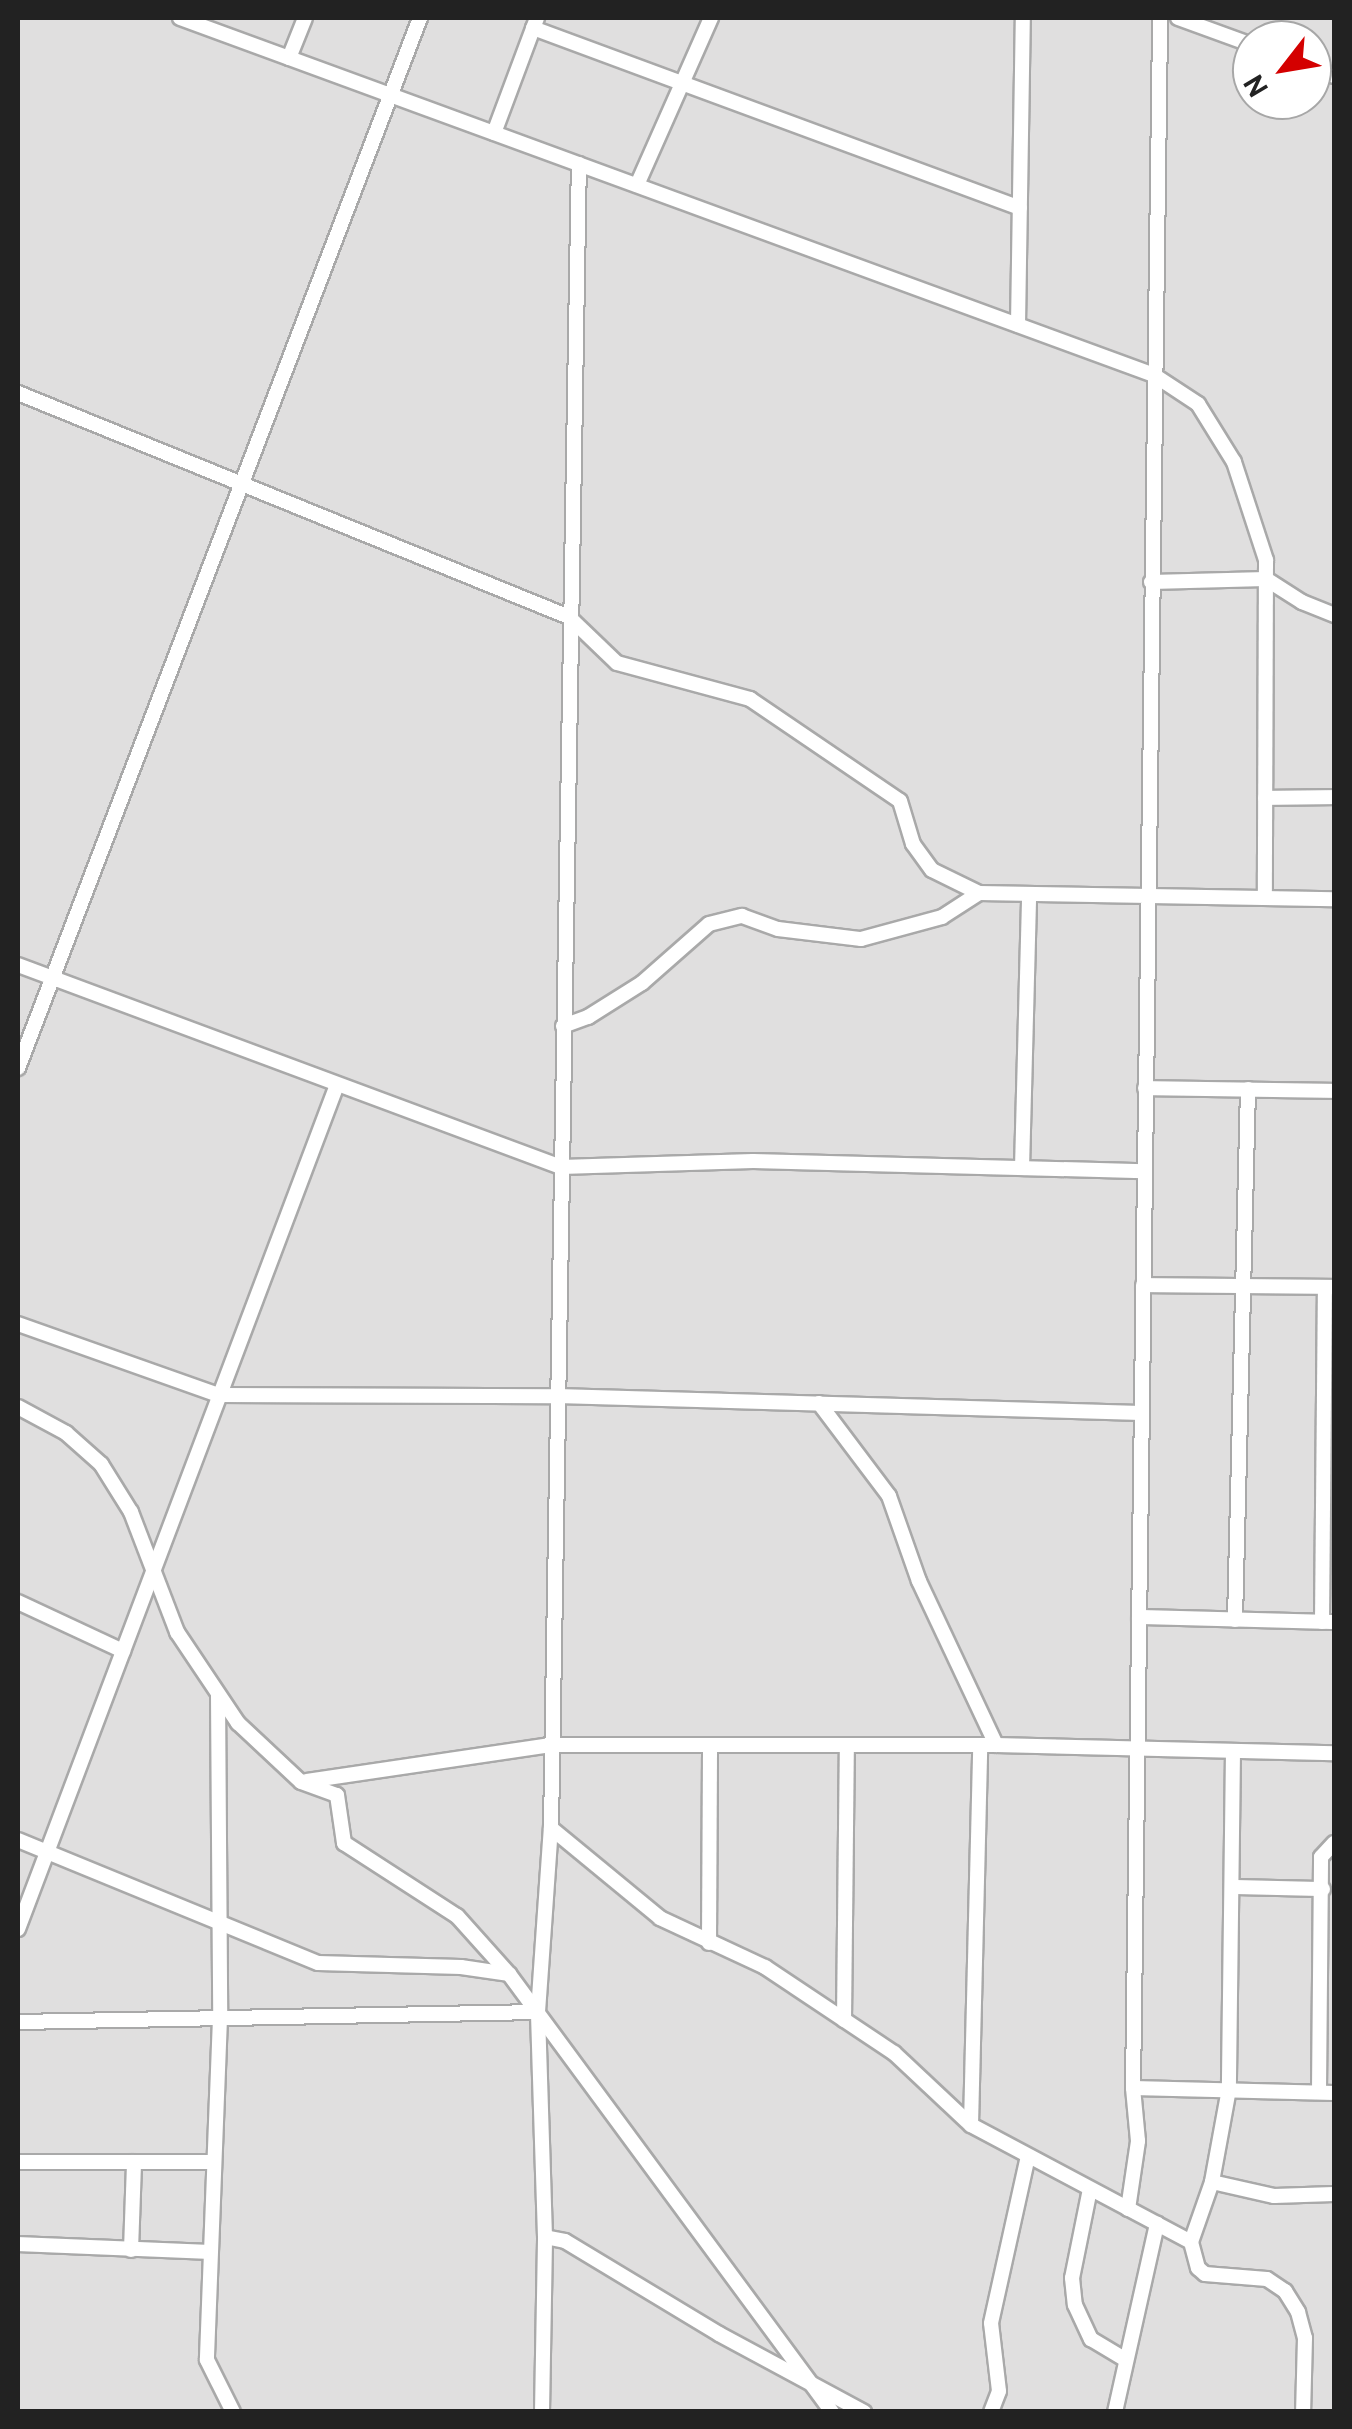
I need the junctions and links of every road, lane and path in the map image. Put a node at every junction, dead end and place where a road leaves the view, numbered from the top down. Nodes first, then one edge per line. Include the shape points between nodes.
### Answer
1 (180, 18) edge
2 (305, 18) edge
3 (420, 18) edge
4 (711, 18) edge
5 (1022, 18) edge
6 (1160, 18) edge
7 (1178, 18) edge
8 (535, 23) edge
9 (1232, 38) edge
10 (289, 58) junction
11 (682, 83) junction
12 (392, 97) junction
13 (494, 133) junction
14 (579, 164) junction
15 (637, 185) junction
16 (1020, 208) junction
17 (1018, 325) junction
18 (1154, 376) junction
19 (18, 393) edge
20 (244, 485) junction
21 (1266, 579) junction
22 (1150, 582) junction
23 (1334, 615) edge
24 (568, 618) junction
25 (1266, 798) junction
26 (1334, 798) edge
27 (979, 893) junction
28 (1028, 894) junction
29 (1147, 896) junction
30 (1266, 898) junction
31 (1334, 899) edge
32 (18, 964) edge
33 (53, 978) junction
34 (563, 1026) junction
35 (18, 1068) edge
36 (337, 1085) junction
37 (1145, 1088) junction
38 (1248, 1090) junction
39 (1334, 1090) edge
40 (561, 1167) junction
41 (1022, 1168) junction
42 (1144, 1171) junction
43 (1143, 1285) junction
44 (1243, 1286) junction
45 (1330, 1287) edge
46 (18, 1324) edge
47 (220, 1395) junction
48 (557, 1396) junction
49 (819, 1403) junction
50 (18, 1407) edge
51 (1141, 1412) junction
52 (153, 1565) junction
53 (18, 1602) edge
54 (1139, 1617) junction
55 (1235, 1620) junction
56 (1328, 1622) edge
57 (123, 1651) junction
58 (218, 1694) junction
59 (980, 1745) junction
60 (996, 1745) junction
61 (552, 1746) junction
62 (710, 1746) junction
63 (847, 1746) junction
64 (1137, 1748) junction
65 (1232, 1750) junction
66 (1334, 1753) edge
67 (301, 1782) junction
68 (551, 1828) junction
69 (18, 1840) edge
70 (1334, 1843) edge
71 (47, 1851) junction
72 (1232, 1886) junction
73 (1324, 1889) junction
74 (219, 1925) junction
75 (18, 1929) edge
76 (709, 1942) junction
77 (509, 1974) junction
78 (538, 2012) junction
79 (220, 2018) junction
80 (844, 2020) junction
81 (18, 2022) edge
82 (1134, 2088) junction
83 (1229, 2089) junction
84 (1326, 2092) edge
85 (972, 2125) junction
86 (1028, 2156) junction
87 (18, 2162) edge
88 (134, 2162) junction
89 (214, 2162) junction
90 (1212, 2182) junction
91 (1090, 2189) junction
92 (1334, 2194) edge
93 (1128, 2209) junction
94 (1157, 2224) junction
95 (545, 2236) junction
96 (1191, 2242) junction
97 (18, 2244) edge
98 (130, 2250) junction
99 (210, 2252) junction
100 (1124, 2360) junction
101 (806, 2379) junction
102 (234, 2412) edge
103 (542, 2412) edge
104 (832, 2412) edge
105 (864, 2412) edge
106 (991, 2412) edge
107 (1115, 2412) edge
108 (1303, 2412) edge

1 - 10 street
2 - 10 street
3 - 12 street
4 - 11 street
5 - 16 street
6 - 18 street
7 - 9 street
8 - 11 street
8 - 13 street
10 - 12 street
11 - 15 street
11 - 16 street
12 - 13 street
12 - 20 street
13 - 14 street
14 - 15 street
14 - 24 street
15 - 17 street
16 - 17 street
17 - 18 street
18 - 21 street via 1198,404 1234,462 1261,536
18 - 22 street
19 - 20 street
20 - 24 street
20 - 33 street
21 - 22 street
21 - 23 street
21 - 25 street
22 - 29 street
24 - 27 street via 617,663 750,698 900,802 913,844 932,870
24 - 34 street
25 - 26 street
25 - 30 street
27 - 28 street
27 - 34 street via 942,917 861,939 778,929 742,916 709,924 642,983
28 - 29 street
28 - 41 street
29 - 30 street
29 - 37 street
30 - 31 street
32 - 33 street
33 - 35 street
33 - 36 street
34 - 40 street
36 - 40 street
36 - 47 street
37 - 38 street
37 - 42 street
38 - 39 street
38 - 44 street
40 - 41 street via 753,1160
40 - 48 street
41 - 42 street
42 - 43 street
43 - 44 street
43 - 51 street
44 - 45 street
44 - 55 street
45 - 56 street
46 - 47 street
47 - 48 street
47 - 52 street
48 - 49 street
48 - 61 street
49 - 51 street
49 - 60 street via 888,1496
50 - 52 street via 66,1433 101,1464
51 - 54 street
52 - 57 street
52 - 58 street via 177,1632
53 - 57 street
54 - 55 street
54 - 64 street
55 - 56 street
57 - 71 street
58 - 67 street via 238,1723
58 - 74 street
59 - 60 street
59 - 63 street
59 - 85 street
60 - 64 street
61 - 62 street
61 - 67 street
61 - 68 street
62 - 63 street
62 - 76 street
63 - 80 street
64 - 65 street
64 - 82 street
65 - 66 street
65 - 72 street
67 - 77 street via 337,1795 344,1842 457,1916
68 - 76 street via 645,1907
68 - 78 street
69 - 71 street
70 - 73 street via 1321,1857
71 - 74 street
71 - 75 street
72 - 73 street
72 - 83 street
73 - 84 street
74 - 77 street via 318,1963
74 - 79 street
76 - 80 street via 765,1967
77 - 78 street
78 - 79 street
78 - 95 street
78 - 101 street
79 - 81 street
79 - 89 street
80 - 85 street via 894,2053
82 - 83 street
82 - 93 street via 1138,2141
83 - 84 street
83 - 90 street
85 - 86 street
86 - 91 street
86 - 106 street via 992,2323 998,2392
87 - 88 street
88 - 89 street
88 - 98 street
89 - 99 street
90 - 92 street via 1274,2196
90 - 96 street
91 - 93 street
91 - 100 street via 1072,2278 1074,2305 1090,2339
93 - 94 street
94 - 96 street
94 - 100 street
95 - 101 street via 565,2240
95 - 103 street
96 - 108 street via 1205,2274 1267,2279 1285,2291 1305,2338
97 - 98 street
98 - 99 street
99 - 102 street via 207,2360
100 - 107 street
101 - 104 street
101 - 105 street

